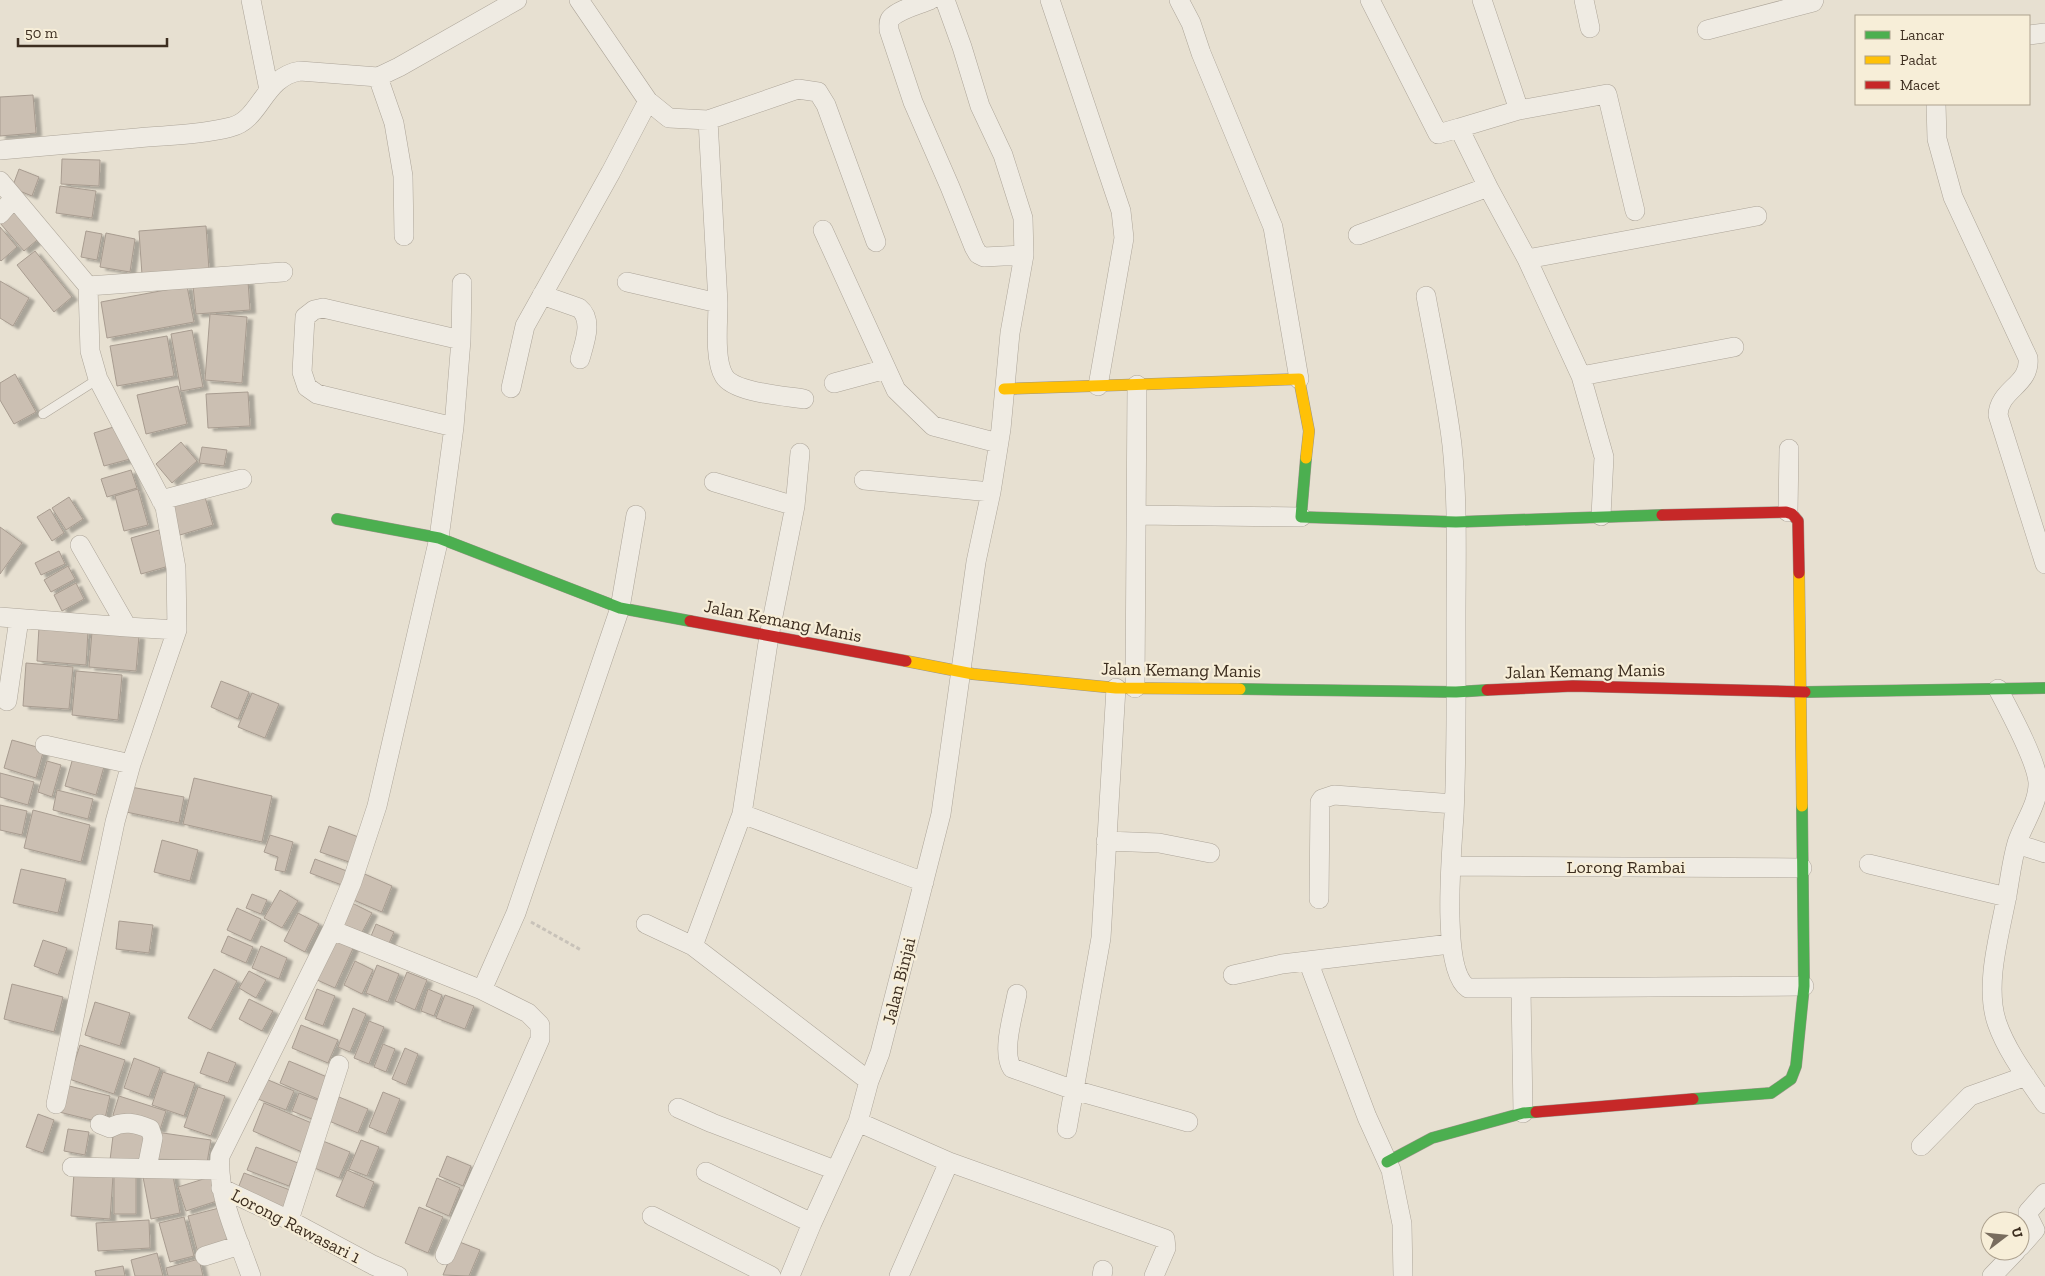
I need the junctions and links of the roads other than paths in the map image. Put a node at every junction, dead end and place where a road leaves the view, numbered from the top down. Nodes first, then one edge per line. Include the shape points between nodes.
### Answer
1 (250, 0) edge
2 (517, 0) edge
3 (579, 0) edge
4 (930, 0) edge
5 (946, 0) edge
6 (1050, 0) edge
7 (1179, 0) edge
8 (1370, 0) edge
9 (1482, 0) edge
10 (1584, 0) edge
11 (1814, 0) edge
12 (1590, 28) dead end
13 (1707, 30) dead end
14 (2045, 33) edge
15 (2030, 35) edge
16 (378, 77) junction
17 (269, 90) junction
18 (648, 102) junction
19 (1936, 105) edge
20 (1519, 110) junction
21 (708, 120) junction
22 (1459, 128) junction
23 (0, 150) edge
24 (0, 181) edge
25 (1488, 187) junction
26 (14, 198) junction
27 (1635, 211) dead end
28 (0, 214) edge
29 (1757, 216) dead end
30 (823, 230) dead end
31 (1358, 235) dead end
32 (404, 236) dead end
33 (876, 242) dead end
34 (1024, 255) junction
35 (1527, 259) junction
36 (283, 272) dead end
37 (627, 282) dead end
38 (462, 283) dead end
39 (88, 286) junction
40 (542, 295) junction
41 (1426, 296) dead end
42 (718, 303) junction
43 (461, 340) junction
44 (1734, 347) dead end
45 (580, 359) dead end
46 (2037, 366) edge
47 (886, 369) junction
48 (1581, 376) junction
49 (98, 379) junction
50 (1299, 379) junction
51 (834, 383) dead end
52 (1137, 385) junction
53 (1098, 386) junction
54 (511, 388) dead end
55 (1004, 389) junction
56 (804, 399) dead end
57 (43, 414) dead end
58 (454, 428) junction
59 (998, 443) junction
60 (1789, 448) dead end
61 (800, 453) dead end
62 (242, 479) dead end
63 (864, 480) dead end
64 (714, 482) dead end
65 (990, 492) junction
66 (161, 500) junction
67 (795, 506) junction
68 (1788, 512) junction
69 (636, 515) dead end
70 (1136, 515) junction
71 (1601, 516) junction
72 (1301, 517) junction
73 (337, 519) dead end
74 (1456, 522) junction
75 (439, 538) junction
76 (80, 545) dead end
77 (2045, 564) edge
78 (620, 608) junction
79 (9, 618) edge
80 (127, 627) junction
81 (177, 630) junction
82 (769, 636) junction
83 (962, 672) junction
84 (1116, 688) junction
85 (1135, 688) junction
86 (1998, 688) junction
87 (2045, 688) edge
88 (1456, 692) junction
89 (1801, 692) junction
90 (7, 701) dead end
91 (45, 746) dead end
92 (131, 764) junction
93 (1454, 804) junction
94 (742, 814) junction
95 (1106, 841) junction
96 (2016, 844) junction
97 (1210, 853) dead end
98 (2045, 853) edge
99 (1869, 864) dead end
100 (1450, 866) junction
101 (1802, 868) junction
102 (924, 882) junction
103 (2007, 897) junction
104 (1319, 899) dead end
105 (646, 924) dead end
106 (332, 930) junction
107 (1450, 944) junction
108 (693, 946) junction
109 (1308, 961) junction
110 (1233, 975) dead end
111 (1804, 986) junction
112 (1521, 989) junction
113 (482, 990) junction
114 (1018, 994) dead end
115 (339, 1065) dead end
116 (2026, 1076) junction
117 (869, 1081) junction
118 (1074, 1090) junction
119 (56, 1104) dead end
120 (2045, 1104) edge
121 (678, 1108) dead end
122 (1522, 1113) junction
123 (858, 1122) junction
124 (1188, 1122) dead end
125 (100, 1124) dead end
126 (1067, 1130) dead end
127 (1921, 1146) dead end
128 (949, 1162) junction
129 (1387, 1162) junction
130 (72, 1167) dead end
131 (147, 1168) junction
132 (835, 1170) junction
133 (706, 1172) dead end
134 (220, 1179) junction
135 (2045, 1193) edge
136 (2029, 1211) edge
137 (652, 1216) dead end
138 (290, 1220) junction
139 (2030, 1221) edge
140 (812, 1223) junction
141 (2030, 1235) edge
142 (240, 1245) junction
143 (445, 1255) dead end
144 (205, 1256) dead end
145 (2006, 1261) edge
146 (251, 1276) edge
147 (398, 1276) edge
148 (771, 1276) edge
149 (790, 1276) edge
150 (900, 1276) edge
151 (1154, 1276) edge
152 (1403, 1276) edge
153 (1992, 1276) edge

1 - 17 street
2 - 16 street
3 - 18 street
4 - 34 street via 899,12 889,22 913,102 978,254 984,257
5 - 34 street, Jalan Binjai via 980,106 1002,155 1023,218
6 - 53 street via 1121,211 1124,238
7 - 50 street via 1273,227
8 - 22 street via 1438,134
9 - 20 street
10 - 12 street
11 - 13 street
14 - 15 street
16 - 17 street via 300,71 277,80
16 - 32 street via 394,123 403,176
17 - 23 street via 246,120 233,127 179,135
18 - 21 street via 669,118
18 - 40 street
19 - 46 street via 1937,139 1953,197 2026,352
20 - 22 street
20 - 27 street via 1607,94
21 - 33 street via 798,89 818,92 826,105
21 - 42 street
22 - 25 street
24 - 26 street
25 - 31 street
25 - 35 street
26 - 28 street
26 - 39 street
29 - 35 street
30 - 47 street
34 - 55 street, Jalan Binjai
35 - 48 street
36 - 39 street
37 - 42 street
38 - 43 street
39 - 49 street via 90,351
40 - 45 street via 584,312 586,336
40 - 54 street via 525,326
41 - 74 street via 1452,445
42 - 56 street via 719,359 724,377 744,388
43 - 58 street
43 - 58 street via 323,308 305,317 302,372 307,387 312,391
44 - 48 street
46 - 77 street via 2000,401 1998,415
47 - 51 street
47 - 59 street via 896,390 933,426
48 - 71 street via 1604,457
49 - 57 lane
49 - 66 street
50 - 52 street
50 - 72 street via 1309,431
52 - 53 street
52 - 70 street
53 - 55 street
55 - 59 street, Jalan Binjai
58 - 75 street
59 - 65 street, Jalan Binjai
60 - 68 street
61 - 67 street
62 - 66 street
63 - 65 street
64 - 67 street
65 - 83 street, Jalan Binjai via 976,562
66 - 81 street via 176,568
67 - 82 street
68 - 71 street
68 - 89 street via 1798,521
69 - 78 street
70 - 72 street
70 - 85 street
71 - 74 street
72 - 74 street
73 - 75 street, Jalan Kemang Manis
74 - 88 street
75 - 78 street, Jalan Kemang Manis
75 - 106 street via 377,806
76 - 80 street
78 - 82 street, Jalan Kemang Manis
78 - 113 street via 516,912
79 - 80 street
79 - 90 street
80 - 81 street
81 - 92 street
82 - 83 street, Jalan Kemang Manis
82 - 94 street
83 - 84 street, Jalan Kemang Manis
83 - 102 street, Jalan Binjai via 942,814
84 - 85 street, Jalan Kemang Manis
84 - 95 street
85 - 88 street, Jalan Kemang Manis
86 - 87 street, Jalan Kemang Manis
86 - 89 street, Jalan Kemang Manis
86 - 96 street via 2018,728 2038,784 2037,794
88 - 89 street, Jalan Kemang Manis via 1573,686
88 - 93 street
89 - 101 street
91 - 92 street
92 - 119 street via 115,822
93 - 100 street
93 - 104 street via 1334,795 1322,799
94 - 102 street
94 - 108 street
95 - 97 street via 1159,843
95 - 118 street via 1101,938
96 - 98 street
96 - 103 street
99 - 103 street
100 - 101 street, Lorong Rambai
100 - 107 street
101 - 111 street
102 - 117 street, Jalan Binjai via 880,1053
103 - 116 street via 1992,996 1997,1023
105 - 108 street
106 - 113 street
106 - 134 street via 220,1156
107 - 109 street
107 - 112 street via 1462,985 1468,988
108 - 117 street
109 - 110 street
109 - 129 street
111 - 112 street
111 - 122 street via 1796,1066 1791,1079 1771,1093
112 - 122 street
113 - 143 street via 528,1013 540,1025 540,1039
114 - 118 street via 1008,1062 1018,1072
115 - 138 street
116 - 120 street
116 - 127 street via 1970,1096
117 - 123 street, Jalan Binjai
118 - 124 street
118 - 126 street
121 - 132 street
122 - 129 street via 1432,1138
123 - 128 street
123 - 132 street, Jalan Binjai
125 - 131 street via 110,1128 124,1122 150,1129 153,1138
128 - 150 street
128 - 151 street via 1165,1239 1166,1248
129 - 152 street via 1402,1224
130 - 131 street
131 - 134 street
132 - 140 street, Jalan Binjai
133 - 140 street
134 - 138 street, Lorong Rawasari 1
134 - 142 street
135 - 136 street
137 - 148 street
138 - 147 street, Lorong Rawasari 1
139 - 141 street via 2034,1230
140 - 149 street, Jalan Binjai
142 - 144 street
142 - 146 street
145 - 153 street

